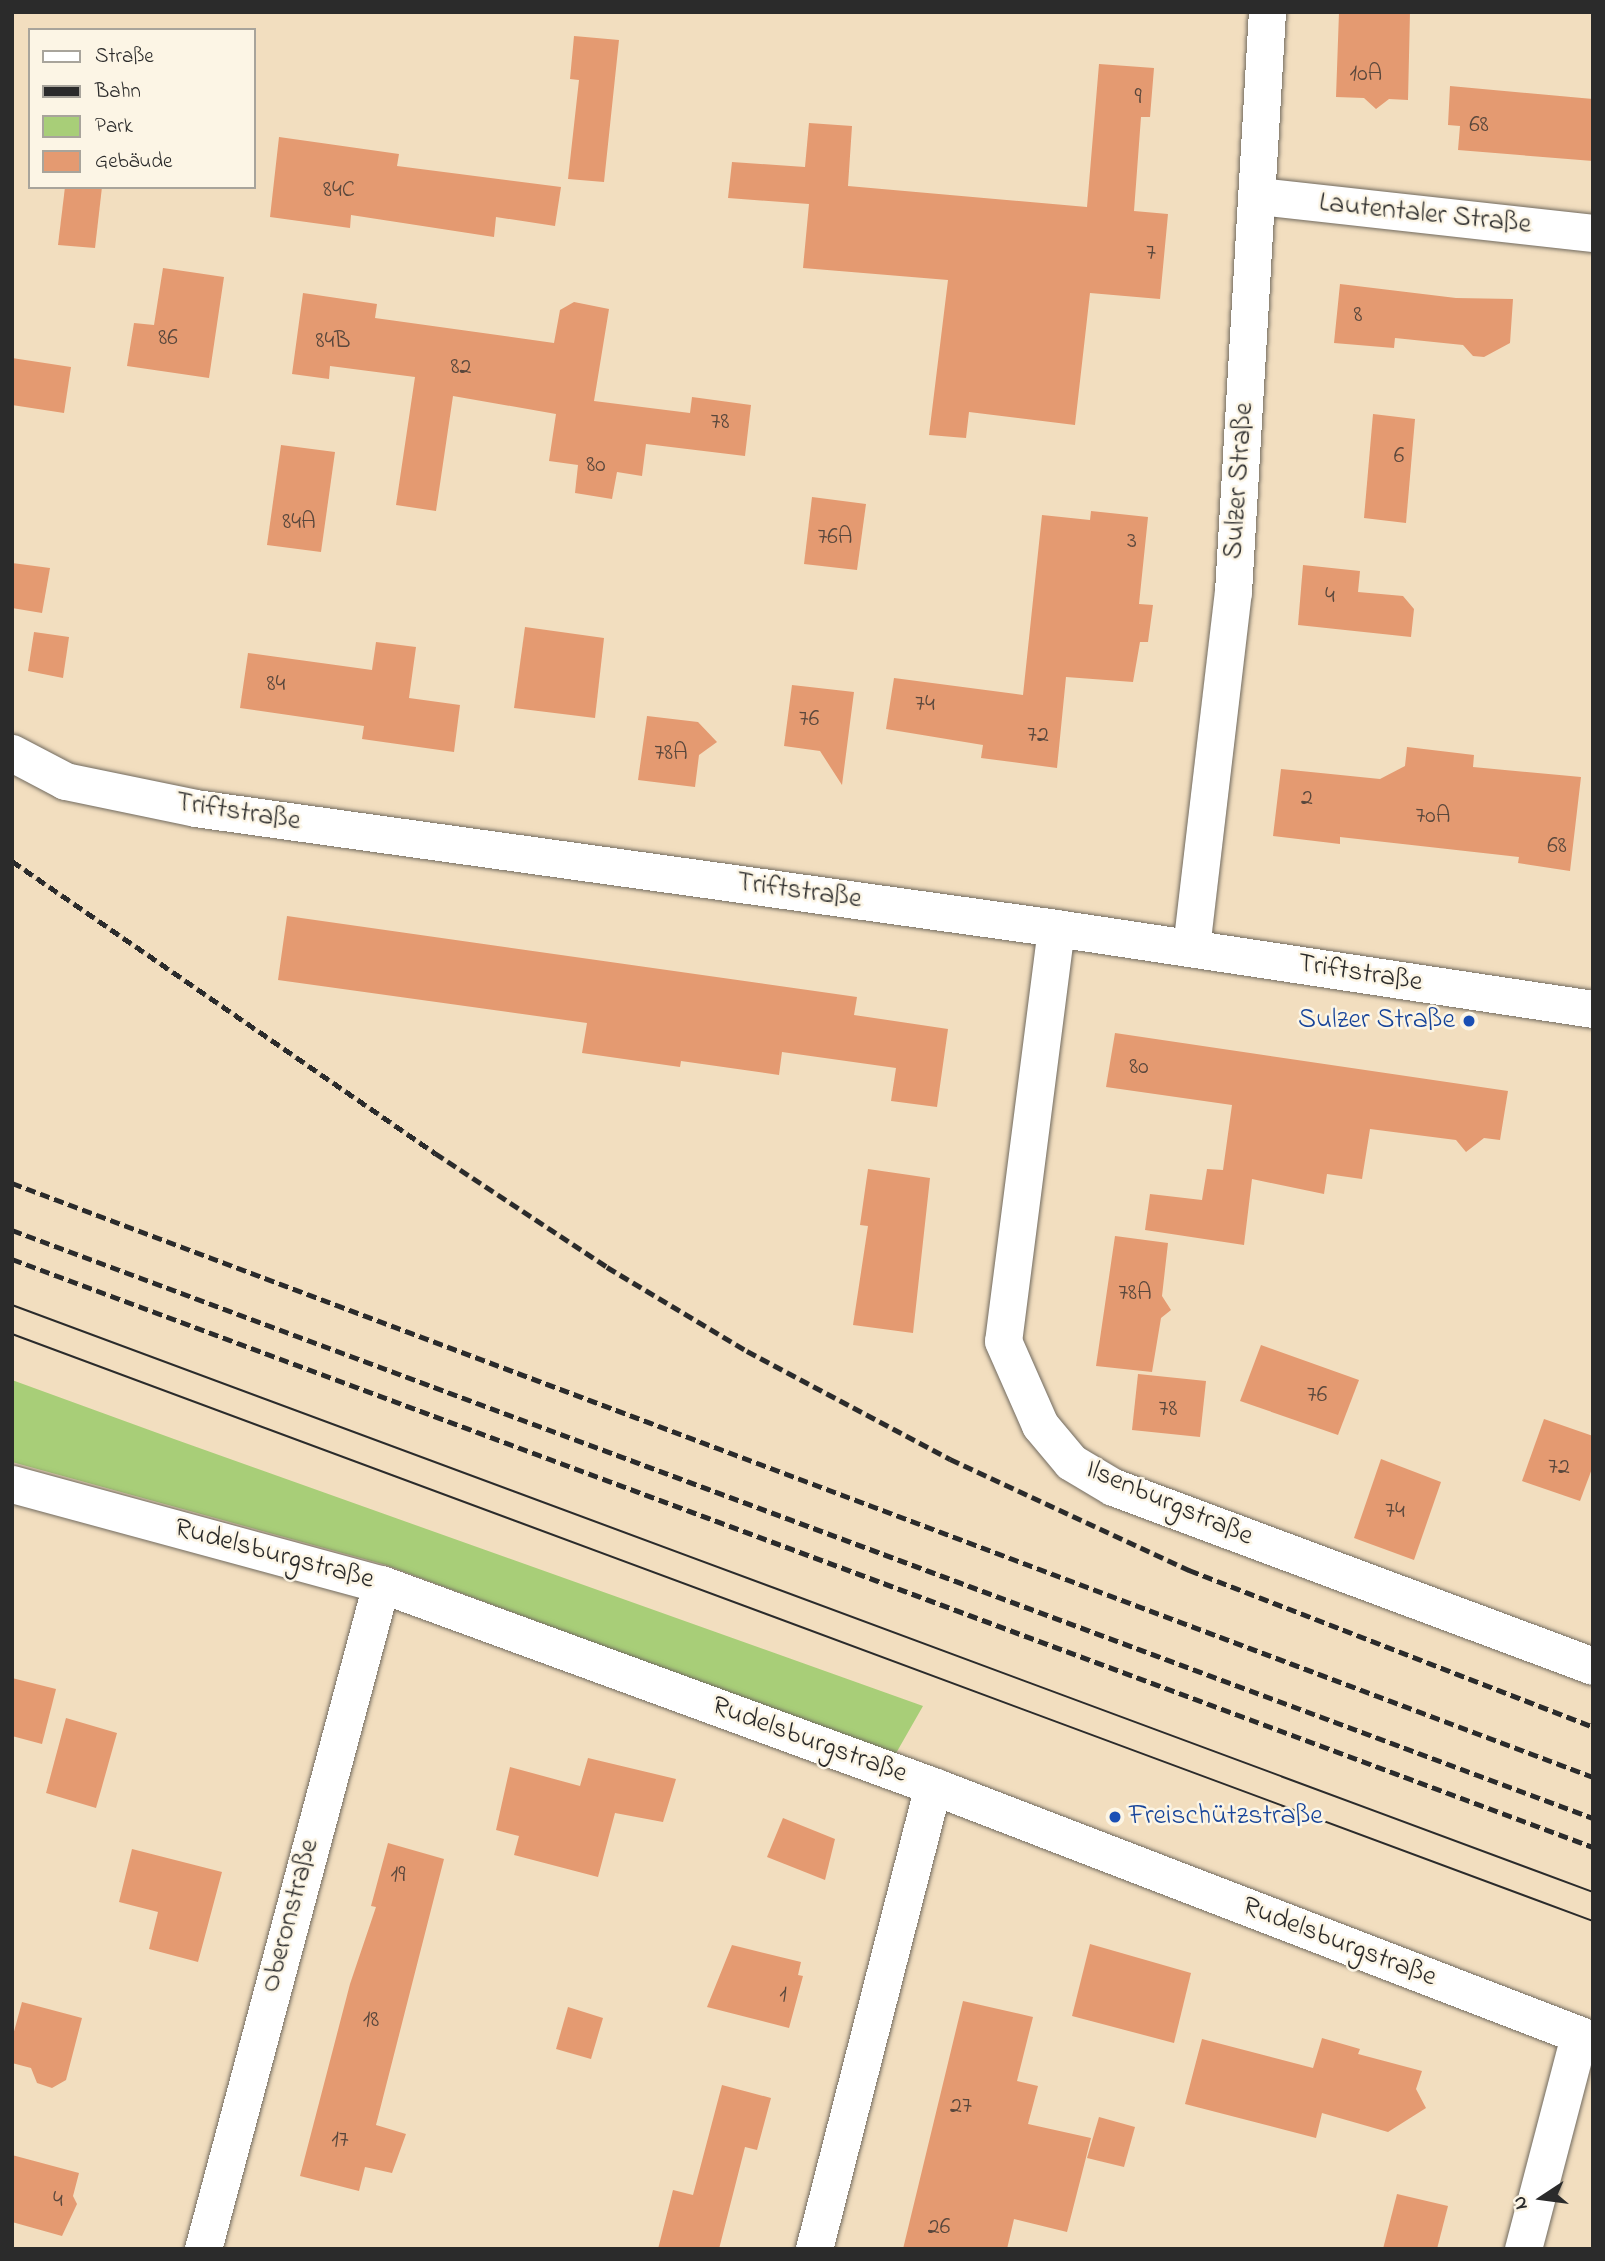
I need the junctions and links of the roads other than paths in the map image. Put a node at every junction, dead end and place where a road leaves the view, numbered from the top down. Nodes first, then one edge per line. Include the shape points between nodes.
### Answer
1 (1268, 12) edge
2 (1258, 197) junction
3 (1593, 233) edge
4 (12, 753) edge
5 (1056, 928) junction
6 (1191, 948) junction
7 (1593, 1009) edge
8 (12, 1484) edge
9 (381, 1584) junction
10 (1593, 1666) edge
11 (933, 1786) junction
12 (1586, 2037) edge
13 (203, 2249) edge
14 (814, 2249) edge
15 (1523, 2249) edge

1 - 2 street, Sulzer Straße
2 - 3 street, Lautentaler Straße
2 - 6 street, Sulzer Straße via 1233,592
4 - 5 street, Triftstraße via 65,781 195,808
5 - 6 street, Triftstraße
5 - 10 street, Ilsenburgstraße via 1003,1341 1040,1425 1071,1462 1113,1487
6 - 7 street, Triftstraße
8 - 9 street, Rudelsburgstraße
9 - 11 street, Rudelsburgstraße
9 - 13 street, Oberonstraße
11 - 12 street, Rudelsburgstraße
11 - 14 street
12 - 15 street

